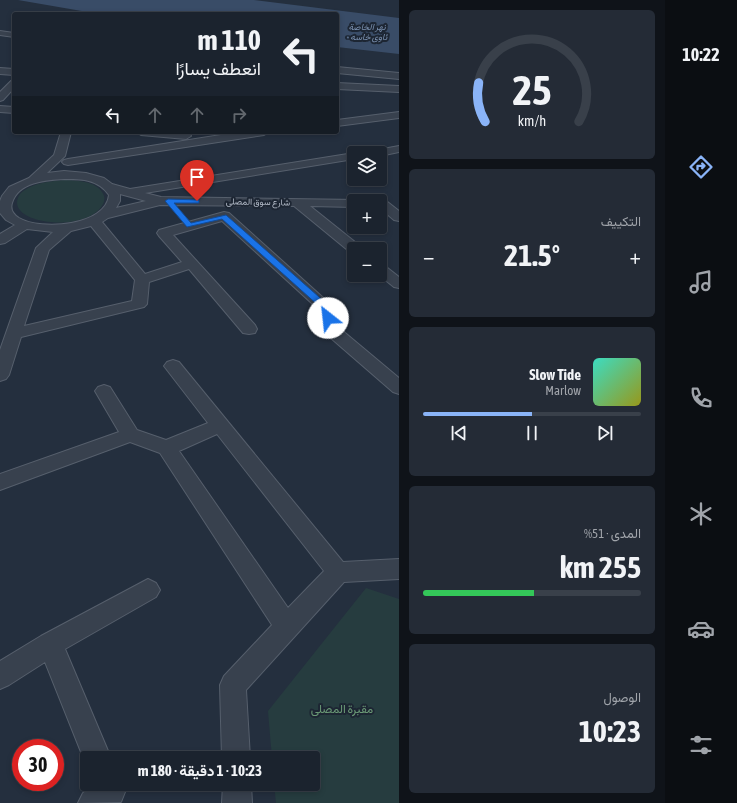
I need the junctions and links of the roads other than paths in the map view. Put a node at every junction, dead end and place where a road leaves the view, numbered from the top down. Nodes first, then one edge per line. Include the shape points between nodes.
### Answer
1 (0, 29) edge
2 (0, 33) edge
3 (12, 34) edge
4 (0, 42) edge
5 (339, 70) edge
6 (0, 71) edge
7 (12, 72) edge
8 (339, 76) edge
9 (399, 76) edge
10 (399, 82) edge
11 (12, 85) edge
12 (339, 86) edge
13 (399, 89) edge
14 (0, 98) edge
15 (0, 109) edge
16 (12, 110) edge
17 (344, 112) dead end
18 (396, 116) edge
19 (339, 123) edge
20 (66, 134) edge
21 (164, 134) edge
22 (246, 134) edge
23 (211, 138) junction
24 (399, 149) edge
25 (387, 151) edge
26 (347, 157) edge
27 (64, 159) junction
28 (94, 178) junction
29 (33, 180) junction
30 (19, 186) junction
31 (110, 187) junction
32 (0, 190) edge
33 (127, 192) junction
34 (165, 201) junction
35 (298, 203) junction
36 (347, 203) edge
37 (387, 203) edge
38 (399, 203) edge
39 (2, 206) edge
40 (387, 208) edge
41 (399, 217) edge
42 (99, 218) junction
43 (29, 226) junction
44 (189, 226) junction
45 (66, 228) junction
46 (0, 240) edge
47 (347, 243) edge
48 (43, 248) junction
49 (191, 264) junction
50 (387, 275) edge
51 (142, 280) junction
52 (399, 284) edge
53 (249, 329) dead end
54 (14, 334) junction
55 (173, 366) dead end
56 (1, 367) edge
57 (399, 388) edge
58 (104, 391) dead end
59 (221, 425) junction
60 (130, 435) junction
61 (167, 448) junction
62 (0, 482) edge
63 (399, 569) edge
64 (338, 572) junction
65 (148, 590) dead end
66 (287, 627) junction
67 (50, 644) junction
68 (0, 676) edge
69 (94, 751) edge
70 (236, 751) edge
71 (110, 791) edge
72 (236, 791) edge
73 (93, 803) edge
74 (237, 803) edge

1 - 3 street
2 - 3 street
3 - 4 street
5 - 9 street
6 - 7 street
8 - 10 street
11 - 14 street
12 - 13 street
15 - 16 street
17 - 18 street
18 - 19 street
20 - 27 street
21 - 23 street
22 - 23 street
23 - 27 street
24 - 25 street
26 - 33 street
27 - 28 street, شارع سوق المصلى
27 - 29 street
28 - 29 street via 64,175
28 - 31 street, شارع سوق المصلى
29 - 30 street
30 - 32 street
30 - 39 street
31 - 33 street, شارع سوق المصلى
31 - 42 street via 115,195 113,205
33 - 34 street, شارع سوق المصلى
34 - 35 street, شارع سوق المصلى
34 - 42 street, شارع سوق المصلى via 132,206
34 - 44 street
35 - 36 street, شارع سوق المصلى
35 - 47 street
37 - 38 street
39 - 43 street via 14,220
40 - 41 street
42 - 45 street, شارع سوق المصلى
42 - 51 street
43 - 45 street
43 - 46 street
43 - 48 street via 38,235
44 - 49 street via 164,233
44 - 57 street via 224,216 324,306 331,329
45 - 48 street
48 - 54 street
49 - 51 street
49 - 53 street
50 - 52 street
51 - 54 street via 139,304
54 - 56 street
55 - 59 street
58 - 60 street
59 - 61 street
59 - 64 street
60 - 61 street
60 - 62 street
61 - 66 street
63 - 64 street
64 - 66 street
65 - 67 street
66 - 70 street via 233,685
67 - 68 street
67 - 69 street
71 - 73 street
72 - 74 street

